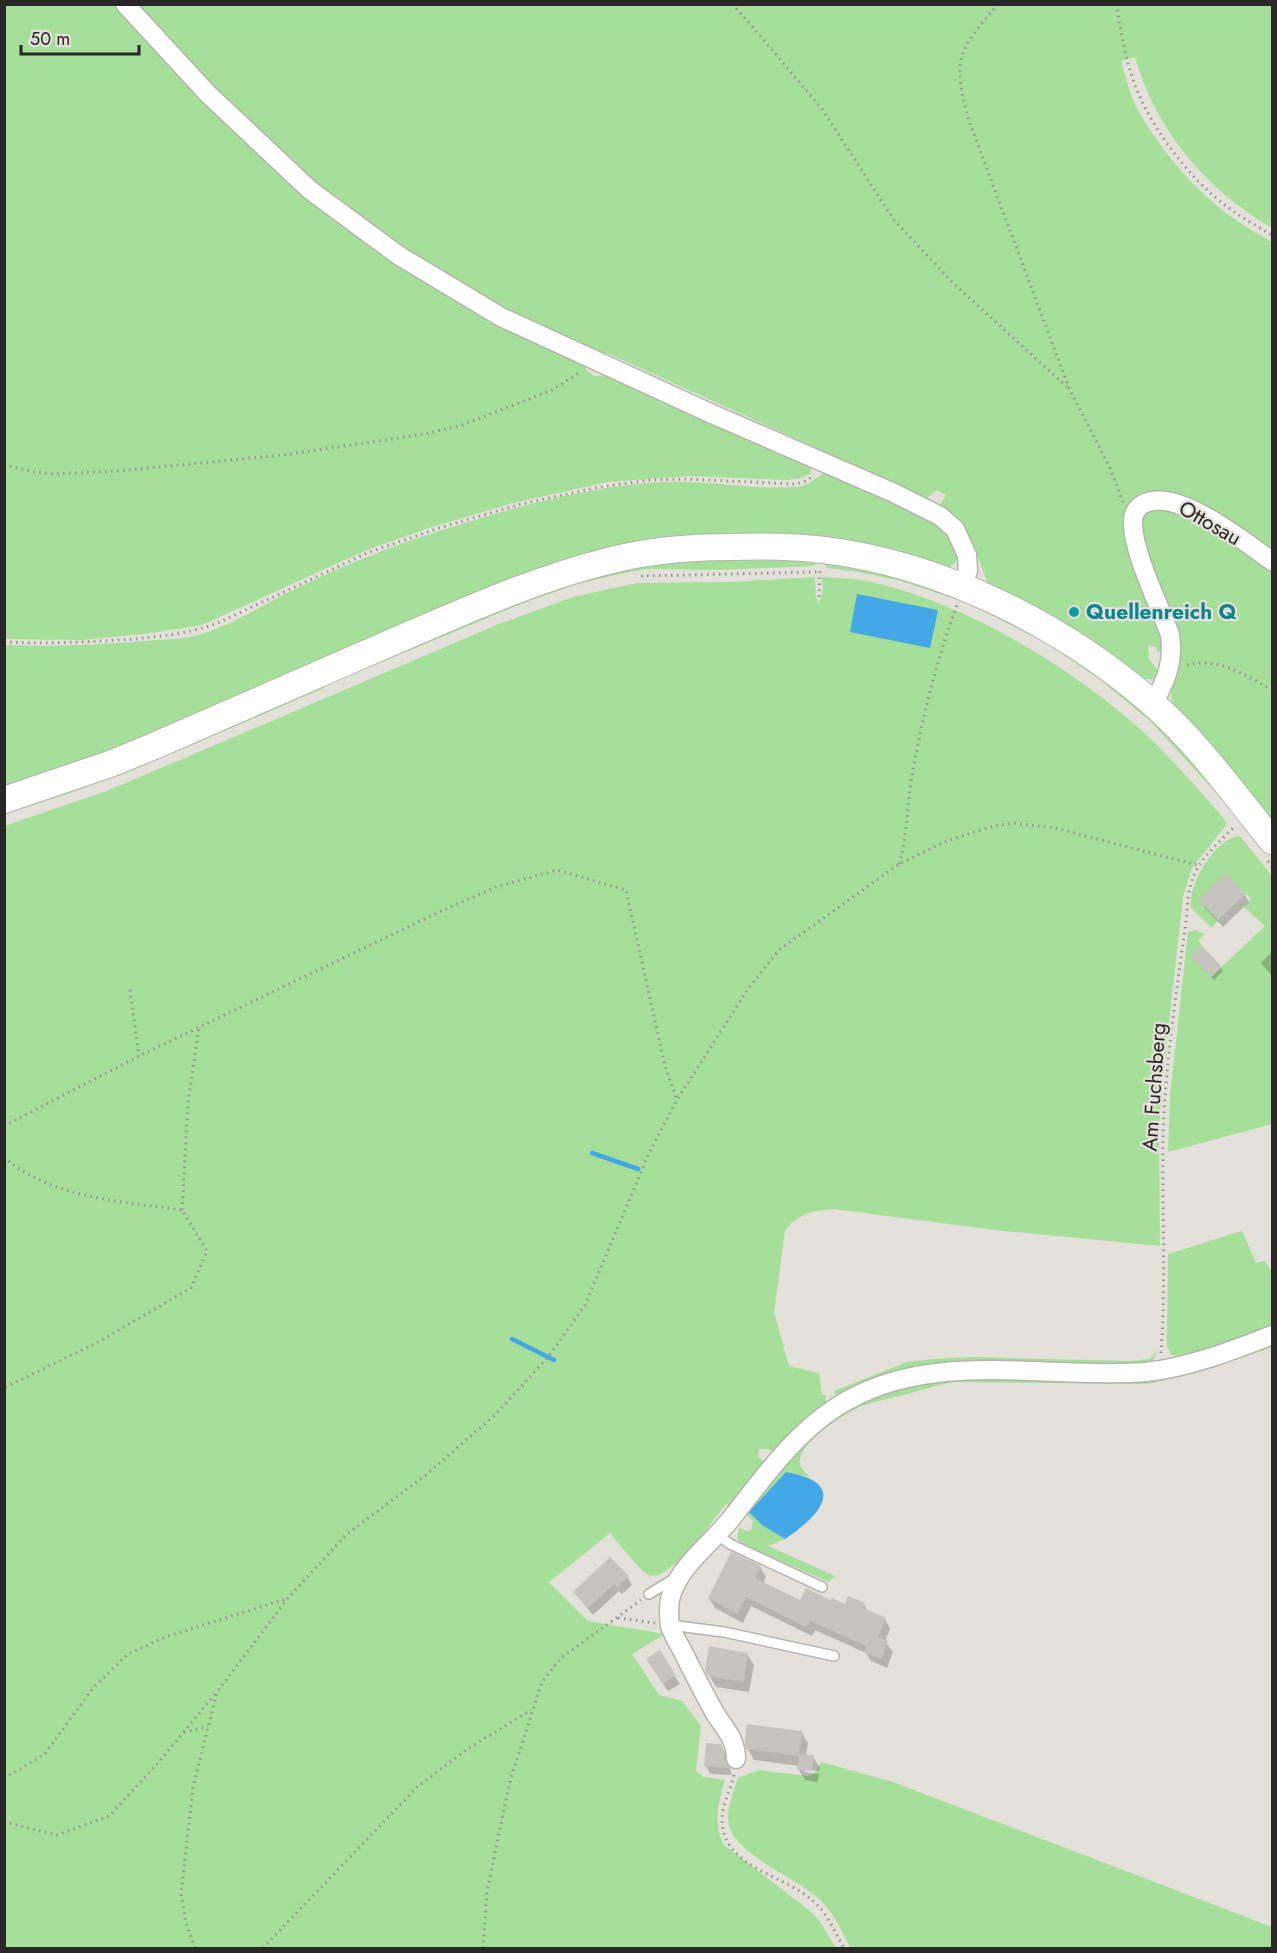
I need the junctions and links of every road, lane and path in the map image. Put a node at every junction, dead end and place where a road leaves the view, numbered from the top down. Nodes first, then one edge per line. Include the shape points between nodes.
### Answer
1 (125, 4) edge
2 (732, 4) edge
3 (998, 4) edge
4 (1116, 4) edge
5 (1272, 235) edge
6 (585, 371) dead end
7 (1069, 388) junction
8 (4, 465) edge
9 (812, 477) dead end
10 (1133, 526) junction
11 (1272, 561) edge
12 (820, 572) junction
13 (830, 572) dead end
14 (632, 577) dead end
15 (819, 597) dead end
16 (959, 600) junction
17 (4, 642) edge
18 (1167, 677) junction
19 (1272, 690) edge
20 (1153, 704) junction
21 (4, 800) edge
22 (1237, 824) dead end
23 (1272, 841) edge
24 (899, 864) junction
25 (1197, 865) junction
26 (130, 990) dead end
27 (199, 1027) junction
28 (139, 1056) junction
29 (677, 1100) junction
30 (4, 1126) edge
31 (4, 1157) edge
32 (182, 1210) junction
33 (1269, 1337) edge
34 (1160, 1370) junction
35 (4, 1388) edge
36 (718, 1535) junction
37 (679, 1576) junction
38 (822, 1587) dead end
39 (649, 1594) joint
40 (288, 1598) junction
41 (618, 1617) junction
42 (670, 1625) junction
43 (834, 1656) dead end
44 (217, 1692) junction
45 (532, 1709) junction
46 (208, 1727) junction
47 (183, 1732) junction
48 (736, 1759) joint
49 (4, 1778) edge
50 (4, 1822) edge
51 (195, 1948) edge
52 (263, 1948) edge
53 (483, 1948) edge
54 (844, 1948) edge

1 - 16 street via 208,94 310,190 398,255 501,317 940,516 955,529 967,555 968,570
2 - 7 path via 822,109 894,220 952,282
3 - 7 path via 962,54 960,88
4 - 5 path via 1134,84 1174,153 1224,205
6 - 8 path via 552,390 462,425 425,434 271,456 117,471 54,474
7 - 10 path via 1110,468
9 - 17 path via 795,484 685,478 600,487 521,504 399,542 201,629 75,643
10 - 11 street, Ottosau via 1140,505 1157,499 1177,502
10 - 18 street via 1170,635 1172,655
12 - 13 path
12 - 14 path
12 - 15 path
16 - 20 main road via 1008,608 1091,656
16 - 21 main road via 877,560 824,549 763,546 645,553 556,576 504,595 154,746
16 - 24 path via 930,690
18 - 19 path via 1183,666 1214,663 1237,670
18 - 20 street
20 - 23 main road via 1211,765
22 - 25 path, Am Fuchsberg
24 - 25 path via 973,832 1014,823 1055,828
24 - 29 path via 779,950 748,989
25 - 34 path, Am Fuchsberg via 1187,896 1165,1089
26 - 28 path
27 - 28 path
27 - 29 path via 496,887 557,870 626,890 665,1066
27 - 32 path via 188,1103
28 - 30 path
29 - 40 path via 650,1151 585,1305 548,1357 496,1414 427,1474 347,1534
31 - 32 path via 30,1177 71,1191
32 - 35 path via 207,1251 191,1288 99,1341
33 - 34 street
34 - 36 street via 939,1372 855,1396 834,1408 795,1443
36 - 37 street
36 - 38 lane
37 - 39 lane
37 - 42 street via 672,1592
39 - 41 path
40 - 44 path
40 - 49 path via 168,1635 128,1654 93,1688 44,1755
41 - 42 path
41 - 45 path via 561,1658 542,1682
42 - 43 lane via 724,1632
42 - 48 street via 733,1740
44 - 46 path
44 - 47 path
45 - 52 path via 418,1786
45 - 53 path via 510,1781 487,1892
46 - 47 path
46 - 51 path via 193,1787 182,1894
47 - 50 path via 109,1816 57,1835
48 - 54 path via 722,1818 727,1842 734,1853 815,1902

